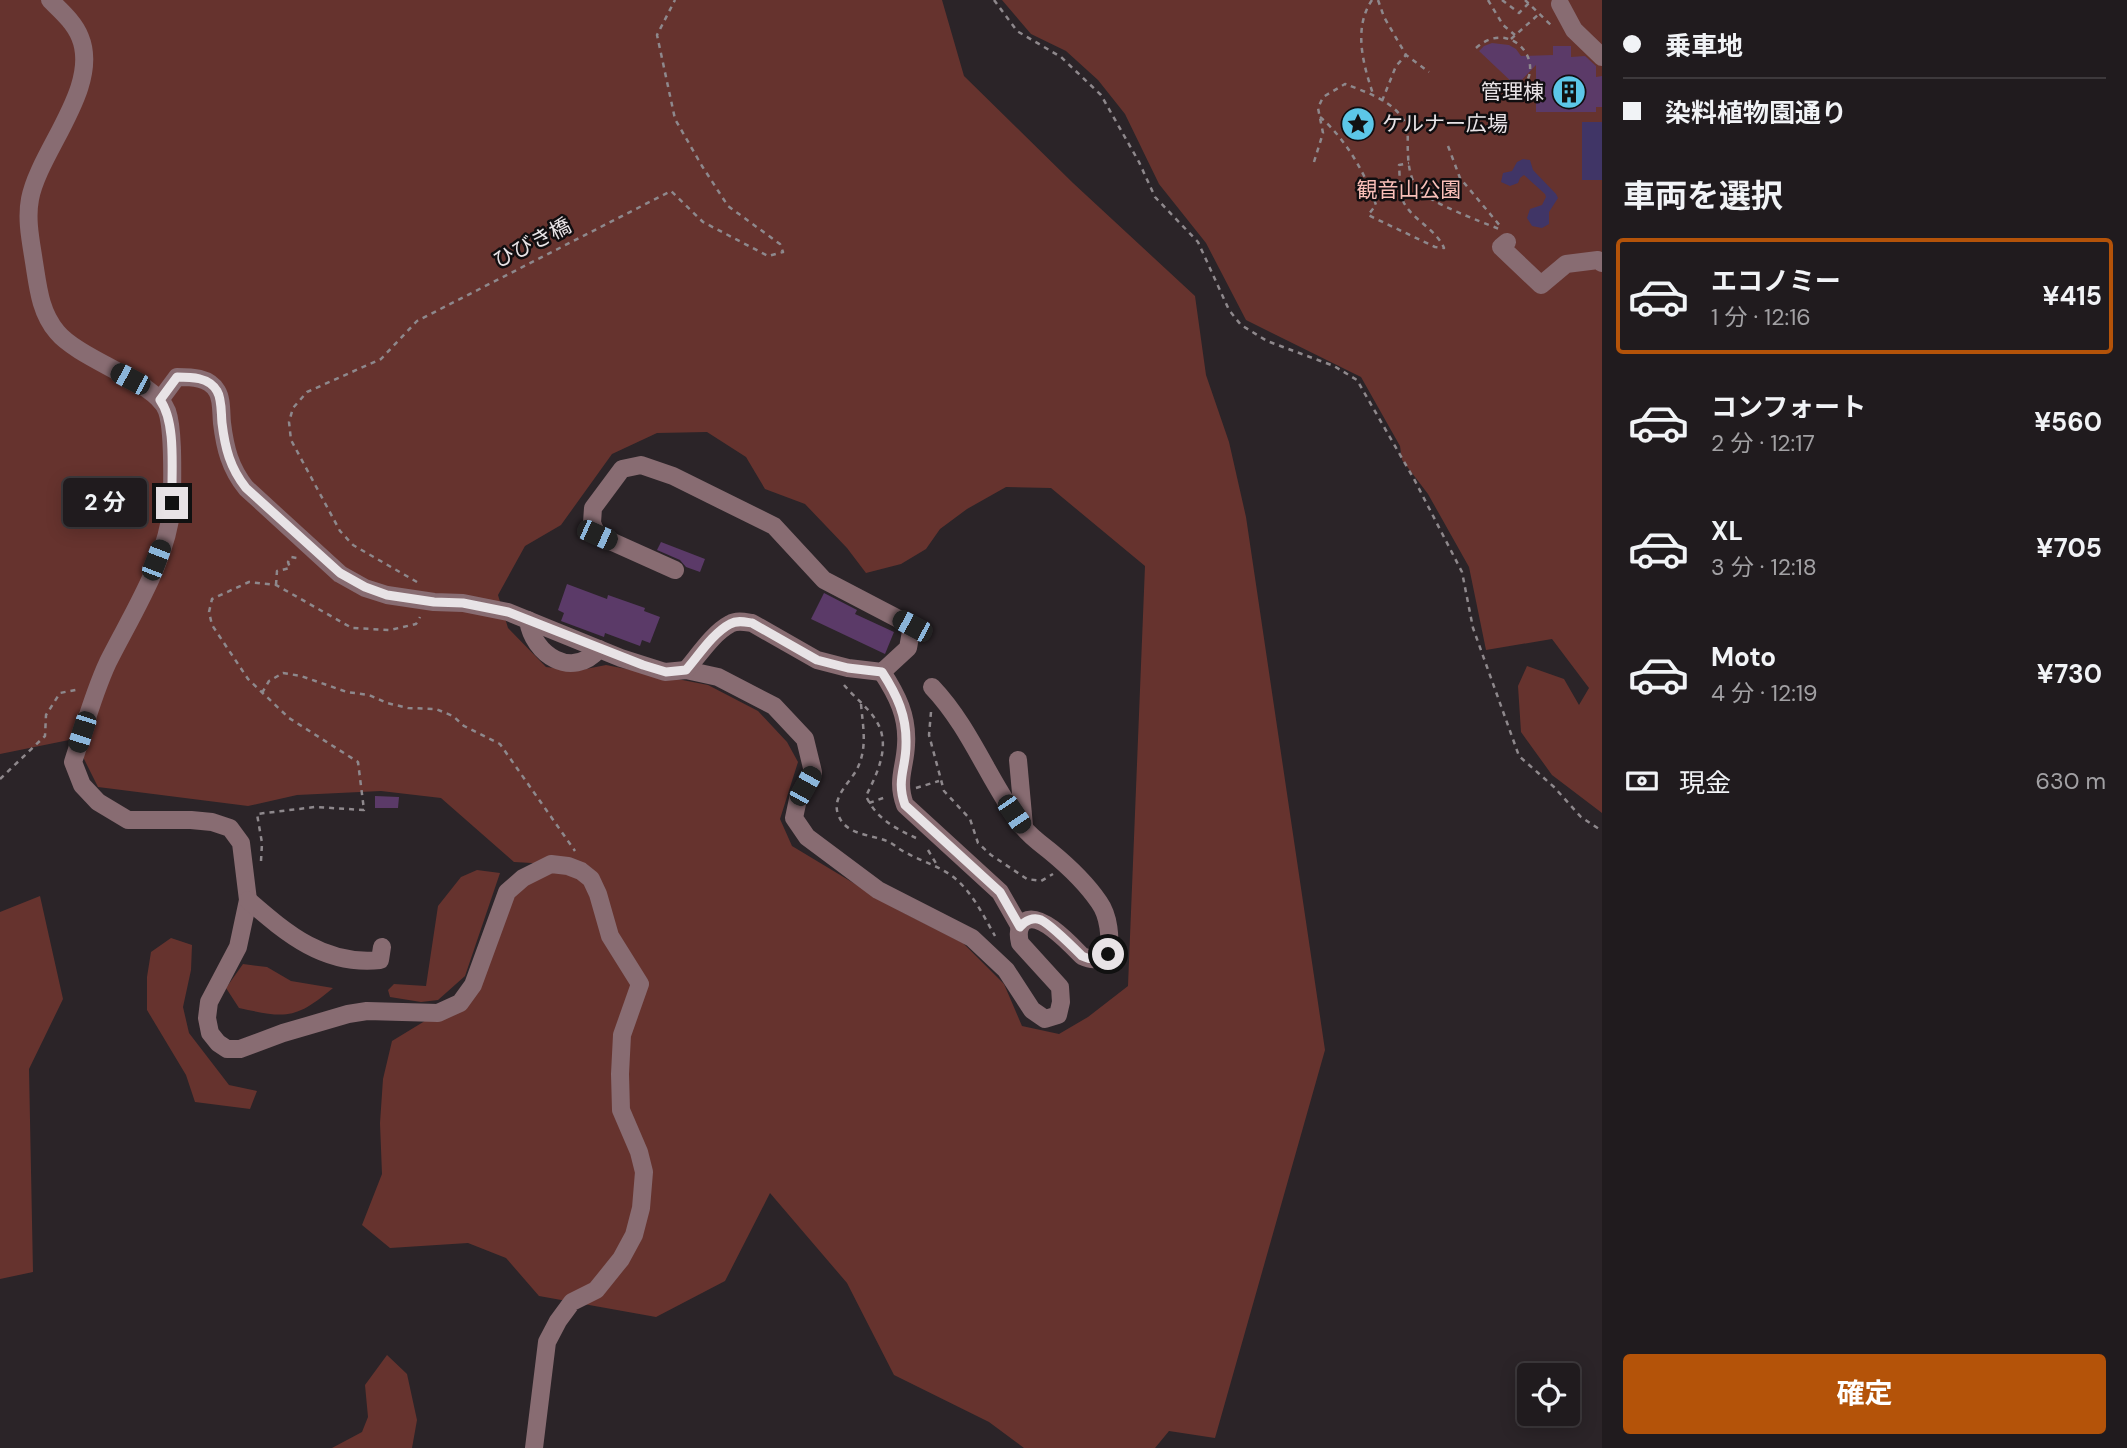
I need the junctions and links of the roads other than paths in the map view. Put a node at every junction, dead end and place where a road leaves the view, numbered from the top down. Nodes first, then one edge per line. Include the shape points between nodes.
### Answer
1 (50, 0) edge
2 (1560, 1) edge
3 (1602, 57) edge
4 (1507, 242) dead end
5 (1602, 263) edge
6 (160, 400) junction
7 (675, 570) dead end
8 (528, 620) junction
9 (599, 649) junction
10 (686, 670) junction
11 (882, 672) junction
12 (935, 689) road end
13 (1018, 760) dead end
14 (1024, 830) junction
15 (248, 900) junction
16 (1020, 927) junction
17 (382, 947) dead end
18 (534, 1448) edge

1 - 6 street via 79,34 84,62 73,102 29,201 28,227 41,306 57,332 79,352
2 - 3 street via 1574,30
4 - 5 street via 1501,247 1541,285 1566,264
6 - 8 street via 177,377 206,381 216,390 235,474 340,573 387,595 463,603
6 - 15 street via 170,426 172,503 166,535 107,666 73,762 82,785 128,820 191,820 230,828 241,843
7 - 11 street via 597,535 593,508 622,469 641,464 673,475 774,526 824,580 912,626 908,648
8 - 9 street
8 - 9 street via 537,647 565,663 590,659
9 - 10 street via 666,672
10 - 11 street via 715,637 731,623 741,621 817,660
10 - 16 street via 718,677 774,706 805,739 813,772 798,799 794,818 807,836 877,890 972,937 1006,970 1032,1010 1045,1019 1058,1015 1060,987 1020,943
11 - 16 street via 905,718 900,793 905,805 1000,892
12 - 14 street via 969,736
13 - 14 street
14 - 16 street via 1067,866 1101,904 1109,927 1108,954 1099,960 1082,956 1041,920 1032,919
15 - 17 street via 322,954 380,960
15 - 18 street via 239,947 209,1002 210,1033 226,1049 240,1049 348,1014 438,1013 460,1003 473,985 507,892 551,864 568,866 591,879 610,936 640,984 622,1035 620,1074 621,1110 639,1152 644,1190 634,1235 621,1259 596,1290 572,1302 547,1342

